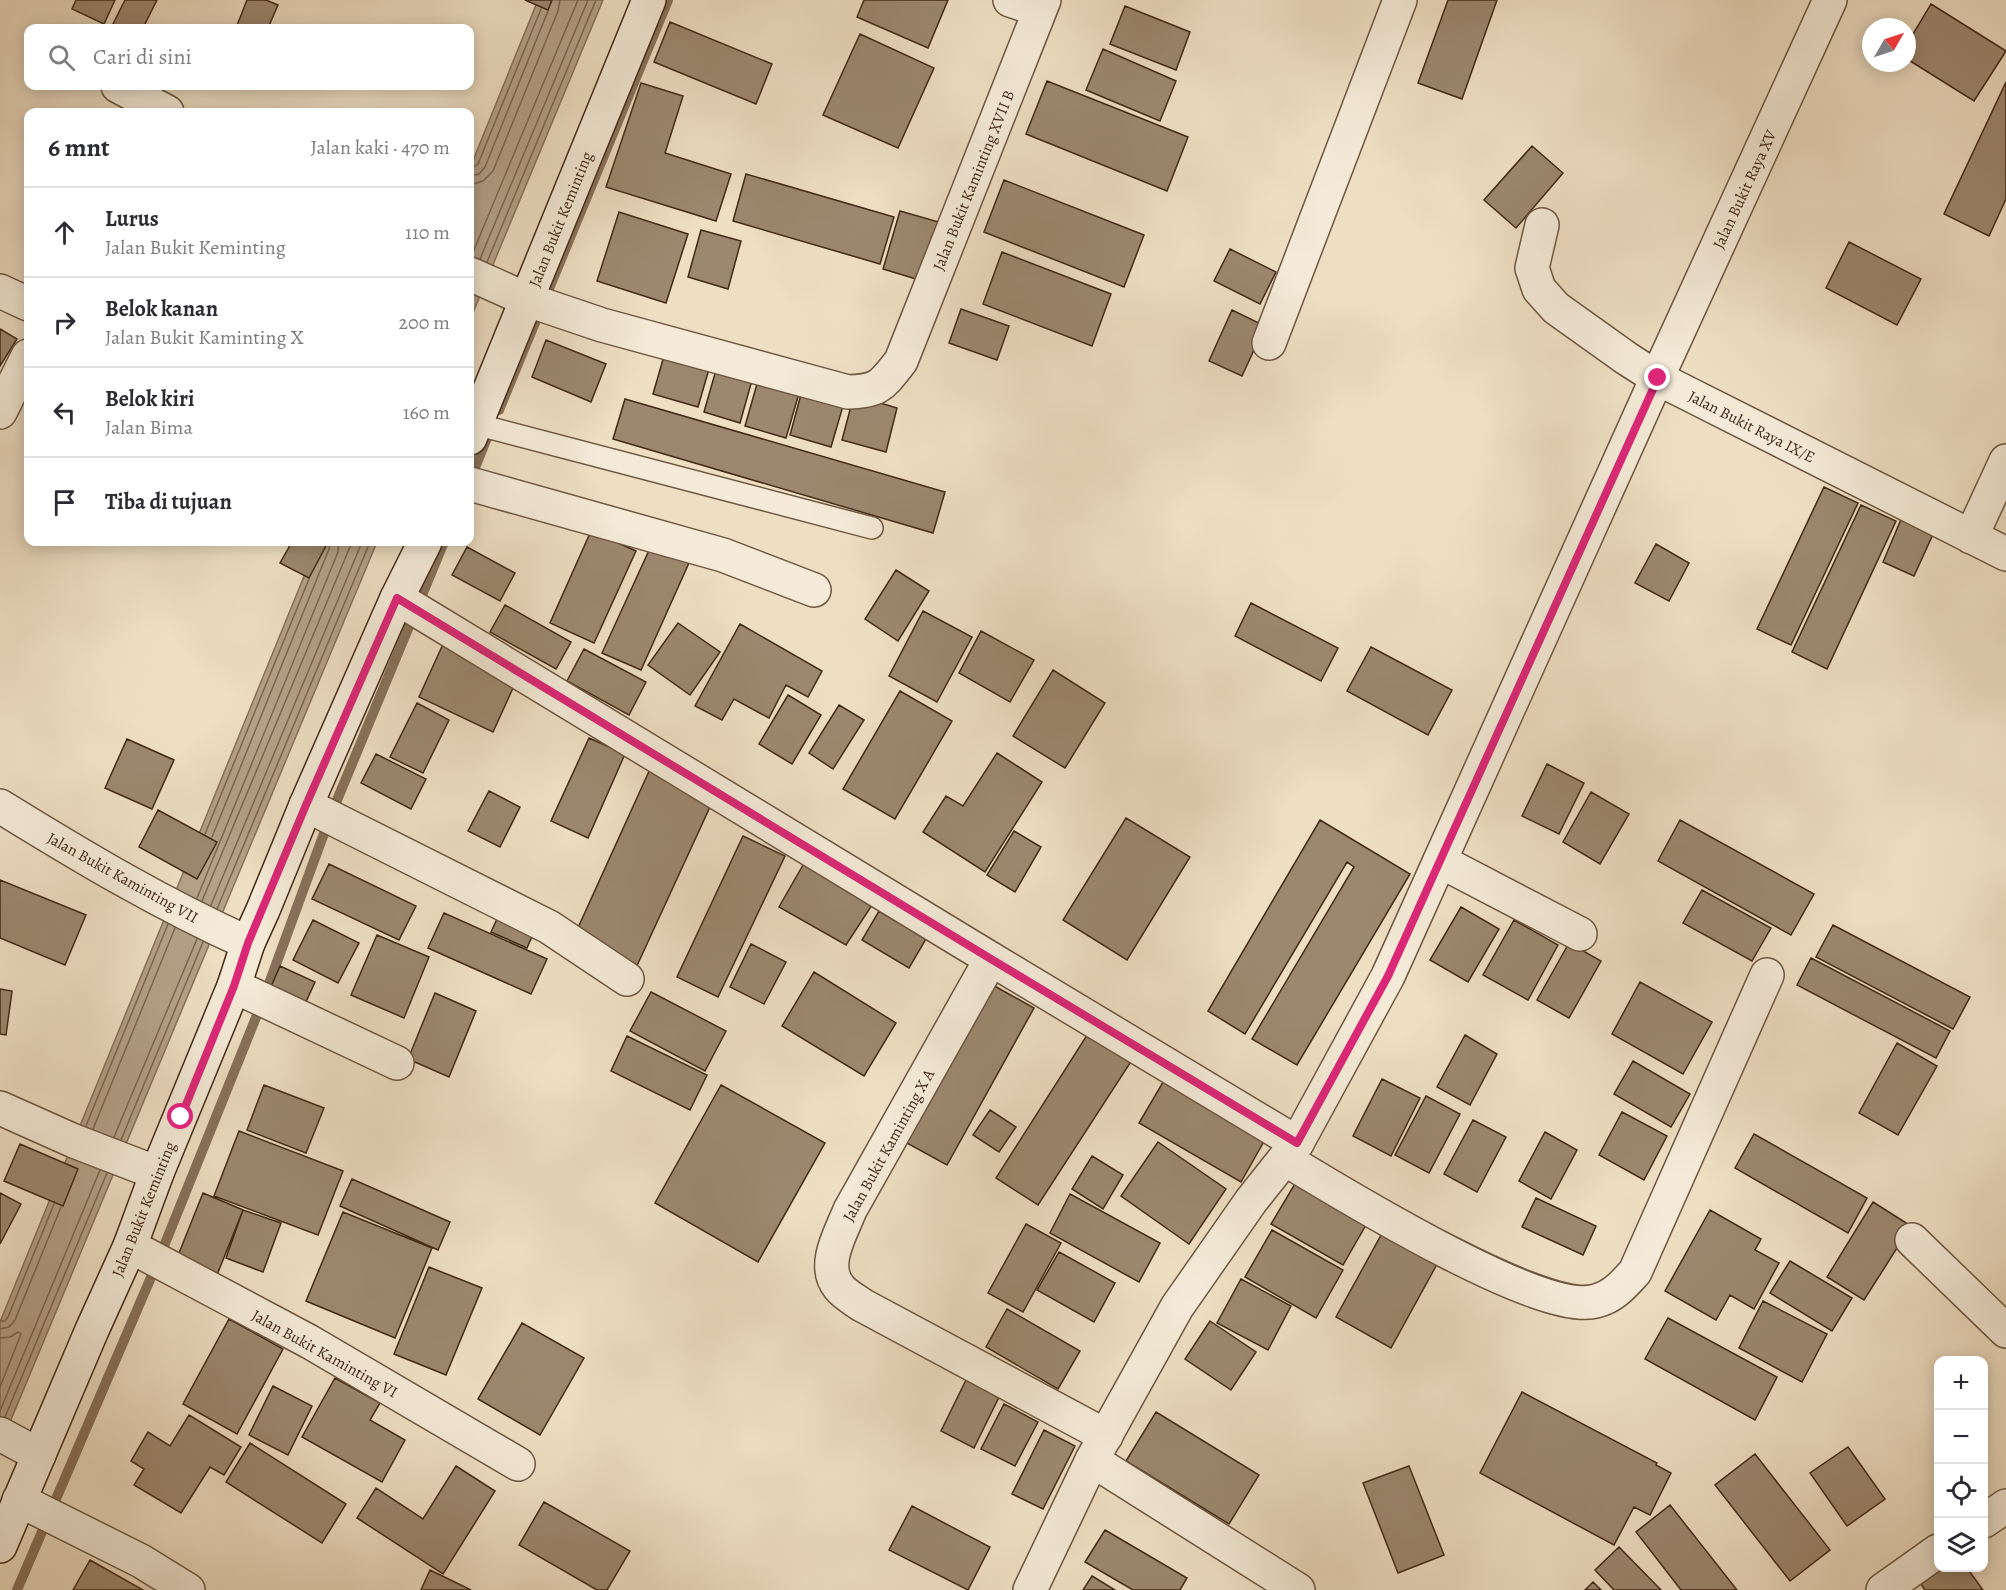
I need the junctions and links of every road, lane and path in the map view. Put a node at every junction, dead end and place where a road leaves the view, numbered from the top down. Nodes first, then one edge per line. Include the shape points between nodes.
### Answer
1 (649, 0) edge
2 (1400, 0) edge
3 (1830, 0) edge
4 (1032, 3) edge
5 (126, 90) edge
6 (159, 108) edge
7 (1542, 225) dead end
8 (477, 278) edge
9 (0, 291) edge
10 (528, 300) junction
11 (24, 302) edge
12 (1269, 344) dead end
13 (24, 364) edge
14 (1658, 378) junction
15 (0, 412) edge
16 (474, 426) edge
17 (474, 431) edge
18 (2006, 462) edge
19 (474, 485) edge
20 (872, 528) dead end
21 (1971, 537) junction
22 (423, 546) edge
23 (2006, 554) edge
24 (814, 590) dead end
25 (397, 598) junction
26 (306, 805) junction
27 (0, 806) edge
28 (1440, 861) junction
29 (1580, 934) dead end
30 (248, 943) junction
31 (991, 959) junction
32 (1767, 975) dead end
33 (627, 979) dead end
34 (234, 986) junction
35 (397, 1063) dead end
36 (0, 1108) edge
37 (1291, 1151) junction
38 (157, 1173) junction
39 (1912, 1240) dead end
40 (130, 1246) junction
41 (2006, 1331) edge
42 (2, 1435) edge
43 (1099, 1448) junction
44 (39, 1455) junction
45 (518, 1464) dead end
46 (19, 1500) junction
47 (2006, 1506) edge
48 (1988, 1518) edge
49 (0, 1546) edge
50 (1934, 1554) edge
51 (188, 1590) edge
52 (1030, 1590) edge
53 (1298, 1590) edge
54 (1883, 1590) edge

1 - 10 street, Jalan Bukit Keminting
2 - 12 street
3 - 14 street, Jalan Bukit Raya XV
4 - 10 street, Jalan Bukit Kaminting XVII B via 901,361 885,382 871,391 848,392 603,325
5 - 6 street
7 - 14 street, Jalan Bukit Raya IX/E via 1532,268 1539,289 1556,308
8 - 10 street, Jalan Bukit Kaminting XVII B
9 - 11 street
10 - 16 street, Jalan Bukit Keminting
13 - 15 street
14 - 21 street, Jalan Bukit Raya IX/E
14 - 28 street, Jalan Bukit Raya XV
17 - 20 lane
18 - 21 street
19 - 24 street via 711,552
21 - 23 street, Jalan Bukit Raya IX/E
22 - 25 street, Jalan Bukit Keminting
25 - 26 street, Jalan Bukit Keminting
25 - 31 street
26 - 30 street, Jalan Bukit Keminting
26 - 33 street via 549,927
27 - 30 street, Jalan Bukit Kaminting VII via 169,906
28 - 29 street
28 - 37 street, Jalan Bukit Raya XV via 1388,976
30 - 34 street, Jalan Bukit Keminting
31 - 37 street
31 - 43 street, Jalan Bukit Kaminting X A via 850,1210 833,1253 831,1273 839,1288 862,1305
32 - 37 street via 1635,1272 1618,1291 1594,1302 1565,1301 1536,1292 1448,1252 1370,1210
34 - 35 street
34 - 38 street, Jalan Bukit Keminting
36 - 38 street
37 - 43 street, Jalan Bukit Raya XV via 1177,1307
38 - 40 street, Jalan Bukit Keminting
39 - 41 street
40 - 44 street, Jalan Bukit Keminting
40 - 45 street, Jalan Bukit Kaminting VI via 310,1342
42 - 44 street
43 - 52 street, Jalan Bukit Raya XV
43 - 53 street, Jalan Bukit Kaminting X A
44 - 46 street, Jalan Bukit Keminting
46 - 49 street, Jalan Bukit Keminting
46 - 51 street
47 - 48 street
50 - 54 street

